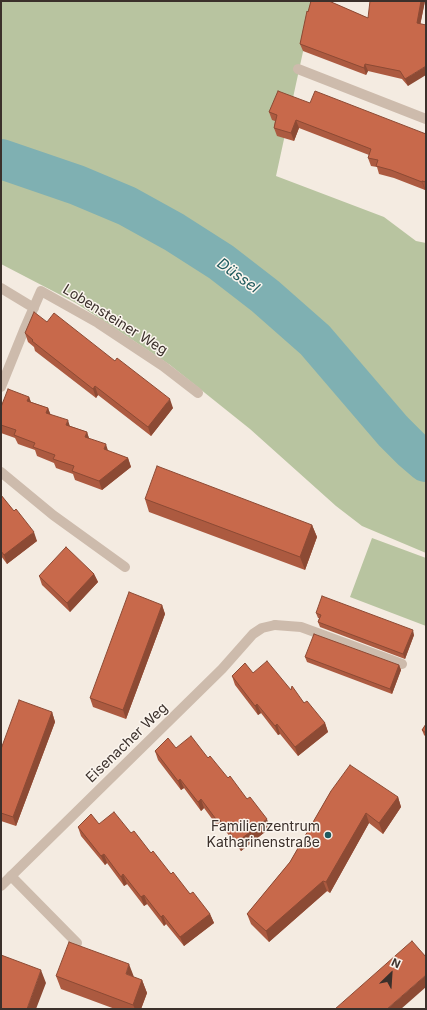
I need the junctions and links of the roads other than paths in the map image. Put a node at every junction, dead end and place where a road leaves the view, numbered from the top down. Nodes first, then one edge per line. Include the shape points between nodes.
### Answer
1 (298, 69) dead end
2 (425, 116) edge
3 (1, 288) edge
4 (34, 308) junction
5 (1, 387) edge
6 (198, 394) dead end
7 (1, 472) edge
8 (125, 567) dead end
9 (402, 664) dead end
10 (11, 876) junction
11 (1, 886) edge
12 (77, 943) edge

1 - 2 street
3 - 4 street
4 - 5 street, Lobensteiner Weg
4 - 6 street, Lobensteiner Weg via 42,291 98,323 163,366
7 - 8 street via 53,515
9 - 10 street, Eisenacher Weg via 301,627 275,625 262,628 253,634 222,669
10 - 11 street, Eisenacher Weg
10 - 12 street

